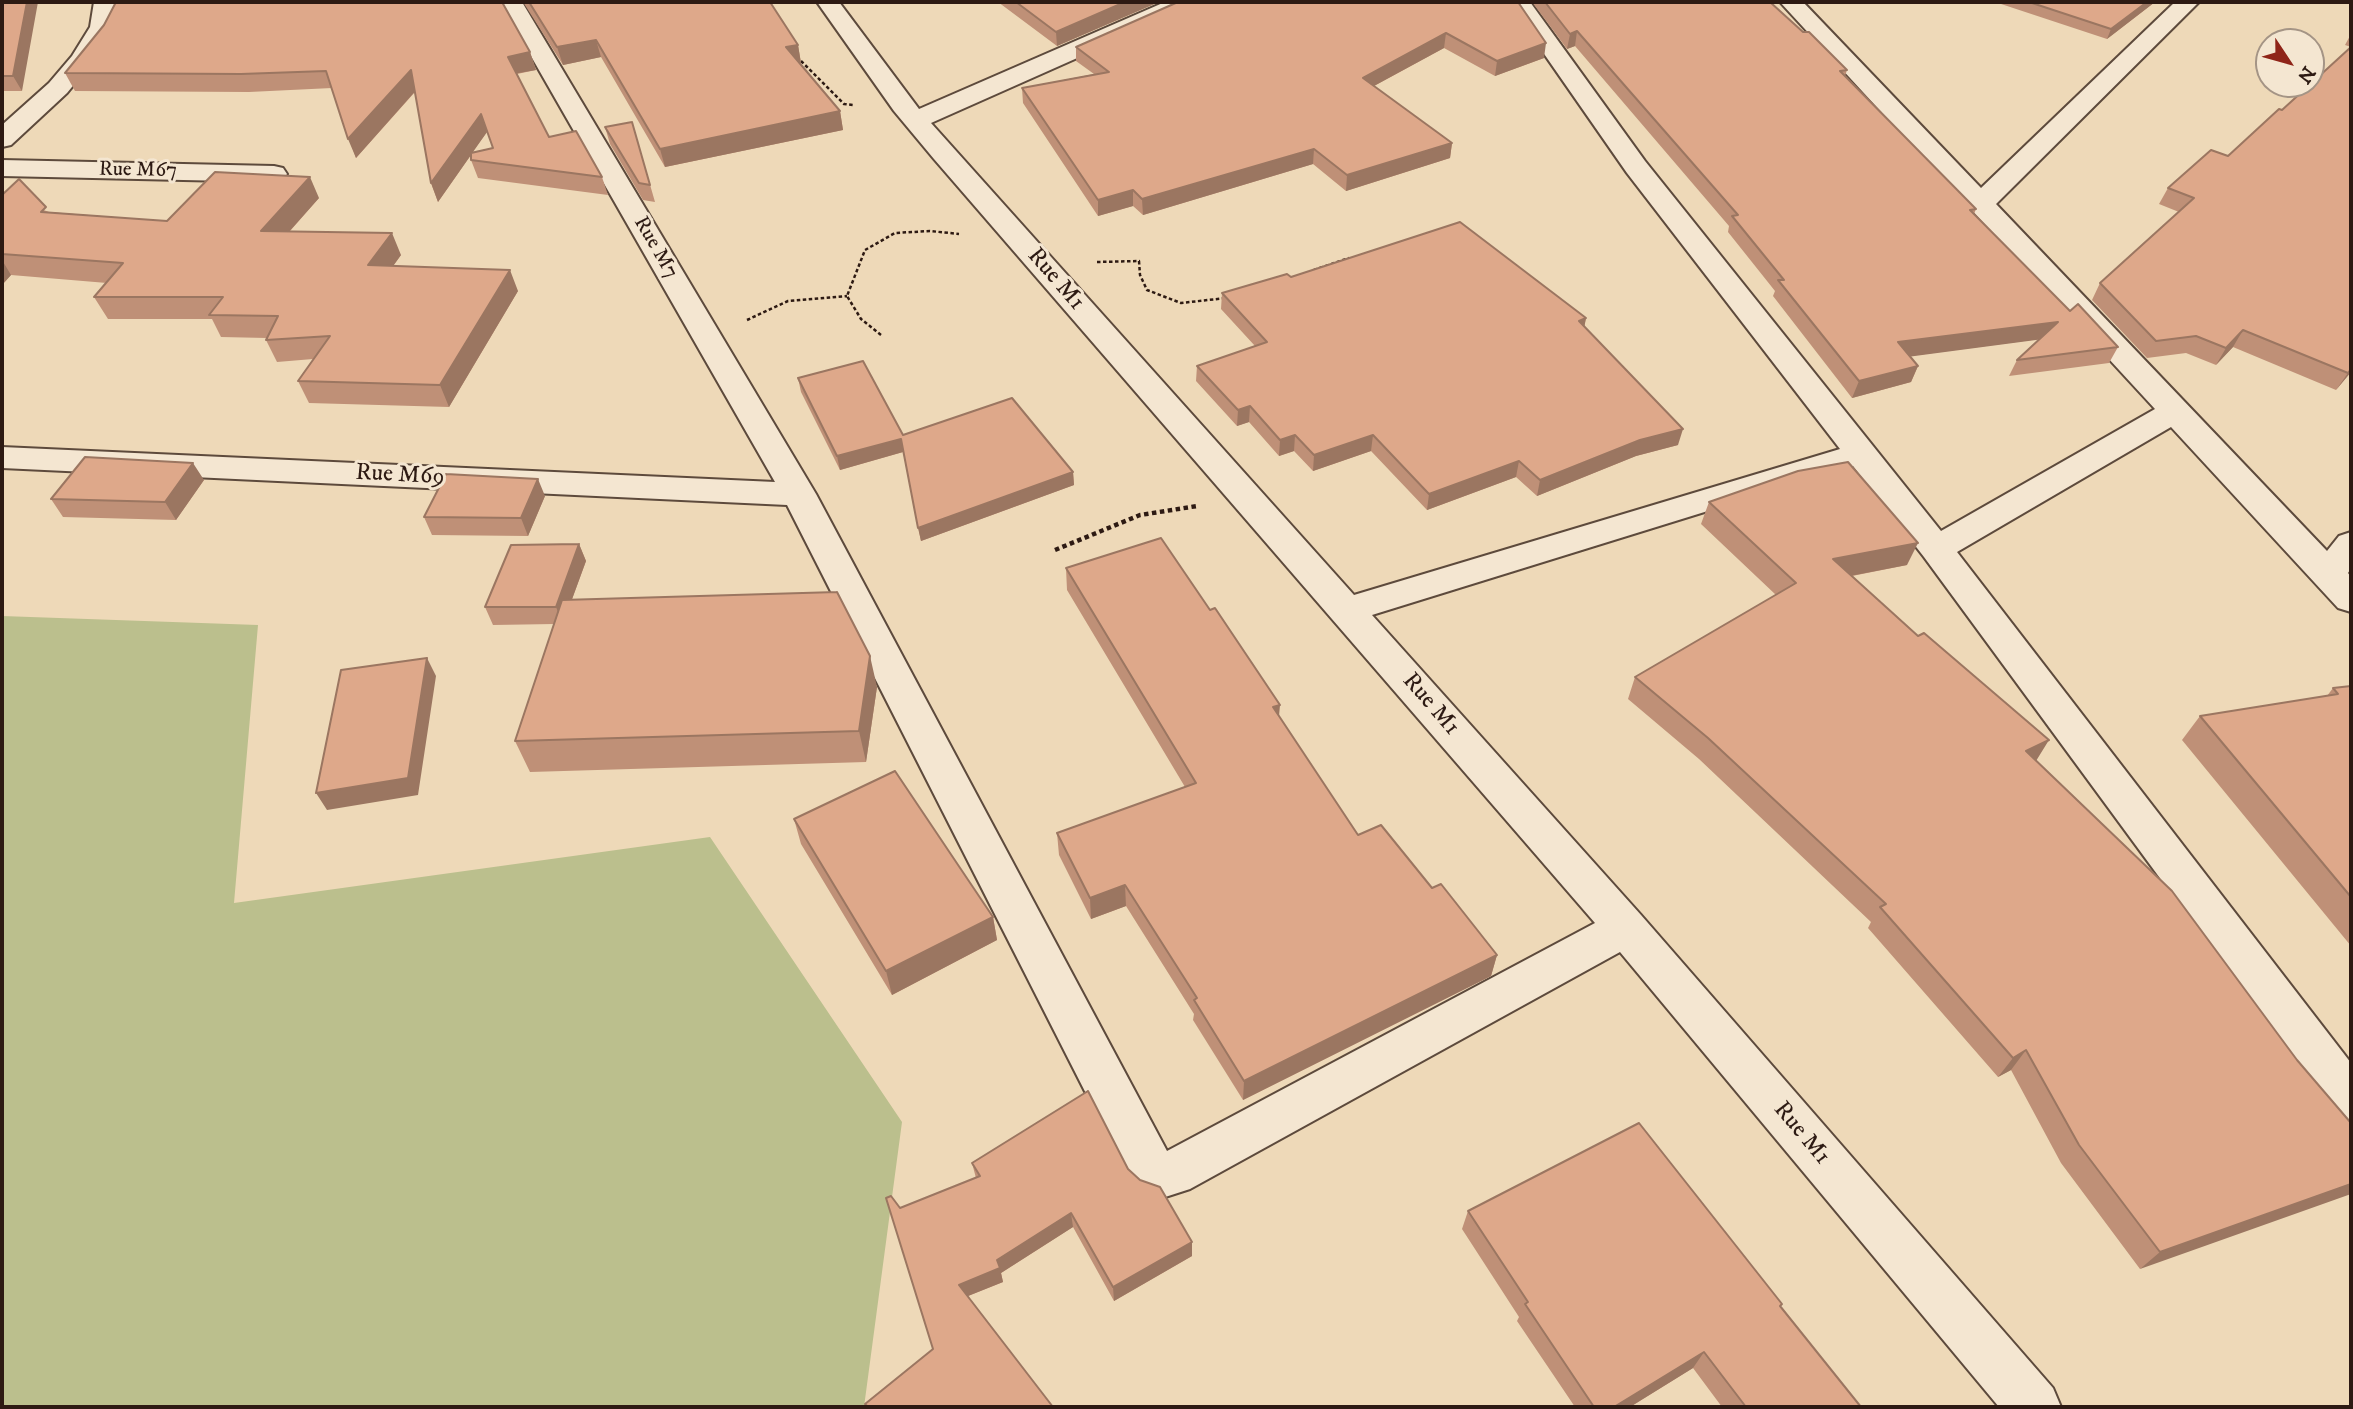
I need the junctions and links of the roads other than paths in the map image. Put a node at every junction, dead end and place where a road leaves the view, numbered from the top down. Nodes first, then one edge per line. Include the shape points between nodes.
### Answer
1 (105, 2) edge
2 (511, 2) edge
3 (828, 2) edge
4 (1184, 2) edge
5 (1520, 2) edge
6 (1791, 2) edge
7 (2188, 2) edge
8 (916, 120) junction
9 (2, 139) edge
10 (2, 168) edge
11 (274, 174) edge
12 (1980, 204) junction
13 (2175, 411) junction
14 (1861, 453) junction
15 (2, 458) edge
16 (799, 494) junction
17 (2351, 544) edge
18 (1936, 549) junction
19 (2340, 586) edge
20 (1346, 610) junction
21 (1626, 928) junction
22 (2351, 1100) edge
23 (2034, 1407) edge

1 - 9 street via 102,27 82,61
2 - 16 street, Rue M7
3 - 8 street, Rue M1
4 - 8 street
5 - 14 street via 1636,167
6 - 12 street
7 - 12 street
8 - 20 street, Rue M1
10 - 11 street, Rue M67
12 - 13 street
13 - 18 street
13 - 19 street
14 - 18 street
14 - 20 street
15 - 16 street, Rue M69
16 - 21 street, Rue M7 via 1148,1166 1159,1176 1173,1173
17 - 19 street
18 - 22 street
20 - 21 street, Rue M1
21 - 23 street, Rue M1

